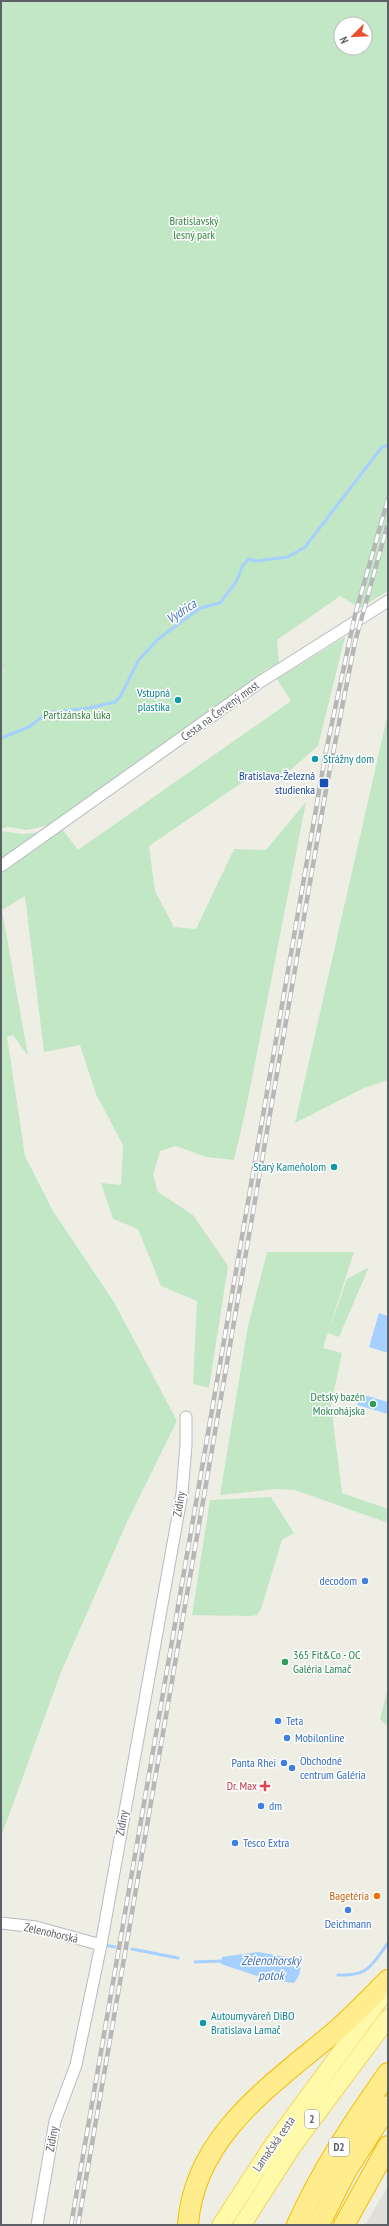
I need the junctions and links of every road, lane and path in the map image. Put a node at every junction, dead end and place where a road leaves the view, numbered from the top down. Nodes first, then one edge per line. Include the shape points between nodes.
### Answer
1 (388, 601) edge
2 (1, 866) edge
3 (186, 1417) dead end
4 (1, 1923) edge
5 (101, 1945) junction
6 (388, 1980) edge
7 (388, 1989) edge
8 (388, 2018) edge
9 (388, 2073) edge
10 (388, 2106) edge
11 (387, 2148) edge
12 (37, 2225) edge
13 (188, 2225) edge
14 (221, 2225) edge
15 (242, 2225) edge
16 (297, 2225) edge
17 (318, 2225) edge
18 (344, 2225) edge

1 - 2 street, Cesta na Červený most via 260,682
3 - 5 street, Zidiny via 182,1493
4 - 5 street, Zelenohorská via 36,1927
5 - 12 street, Zidiny via 76,2065 55,2121
6 - 13 highway via 332,2034 257,2096 230,2124 203,2169
7 - 14 main road, Lamačská cesta / 2 via 275,2142
8 - 15 main road, Lamačská cesta / 2 via 292,2147
9 - 16 highway, D2 via 329,2163
10 - 17 highway, D2 via 346,2171
11 - 18 highway

